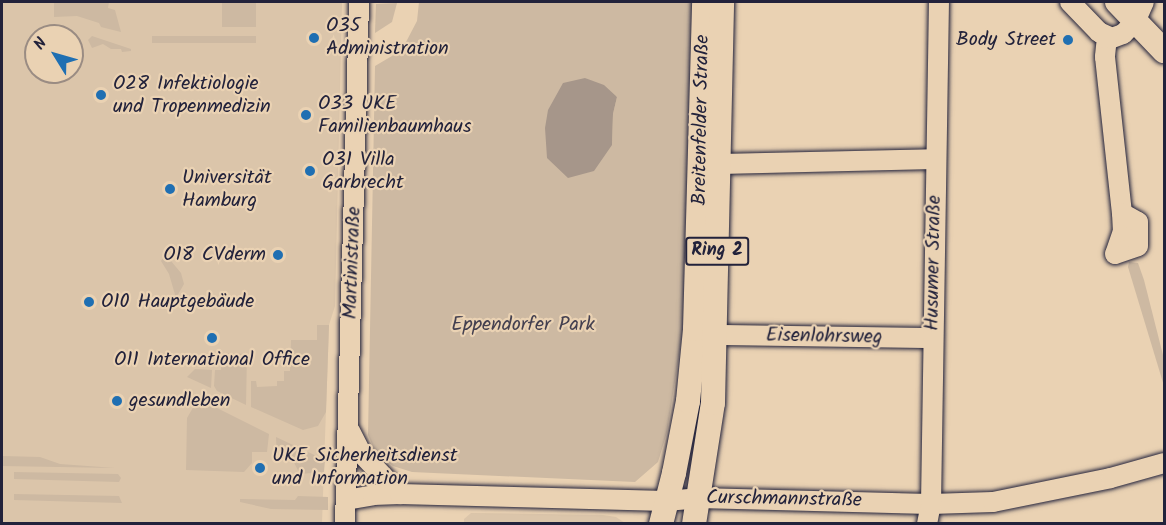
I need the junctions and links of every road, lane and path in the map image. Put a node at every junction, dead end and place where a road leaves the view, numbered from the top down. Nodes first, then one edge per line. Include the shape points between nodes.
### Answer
1 (359, 2) edge
2 (722, 2) edge
3 (939, 2) edge
4 (1070, 2) edge
5 (1117, 2) edge
6 (704, 10) edge
7 (1140, 12) edge
8 (1107, 37) junction
9 (1164, 51) edge
10 (935, 159) junction
11 (719, 164) junction
12 (1122, 213) dead end
13 (716, 335) junction
14 (932, 338) junction
15 (348, 424) junction
16 (1164, 463) edge
17 (400, 494) junction
18 (698, 498) junction
19 (346, 500) junction
20 (931, 504) junction
21 (663, 512) edge
22 (345, 524) edge
23 (694, 524) edge
24 (927, 524) edge

1 - 15 street, Martinistraße
2 - 11 main road, Breitenfelder Straße / Ring 2
3 - 10 street, Husumer Straße
4 - 8 street
5 - 7 main road
6 - 21 main road, Breitenfelder Straße via 695,329 688,401
7 - 8 street via 1123,34
7 - 9 main road
8 - 12 street via 1105,57
10 - 11 street
10 - 14 street, Husumer Straße
11 - 13 main road, Breitenfelder Straße / Ring 2
13 - 14 street, Eisenlohrsweg
13 - 18 main road, Breitenfelder Straße / Ring 2 via 713,403
14 - 20 street, Husumer Straße
15 - 17 street via 361,453
15 - 19 street, Martinistraße
16 - 20 street, Curschmannstraße via 993,502
17 - 19 street, Curschmannstraße
17 - 21 street, Curschmannstraße
18 - 20 street, Curschmannstraße
18 - 21 street, Curschmannstraße
18 - 23 main road, Breitenfelder Straße / Ring 2
19 - 22 street, Martinistraße
20 - 24 street, Husumer Straße

